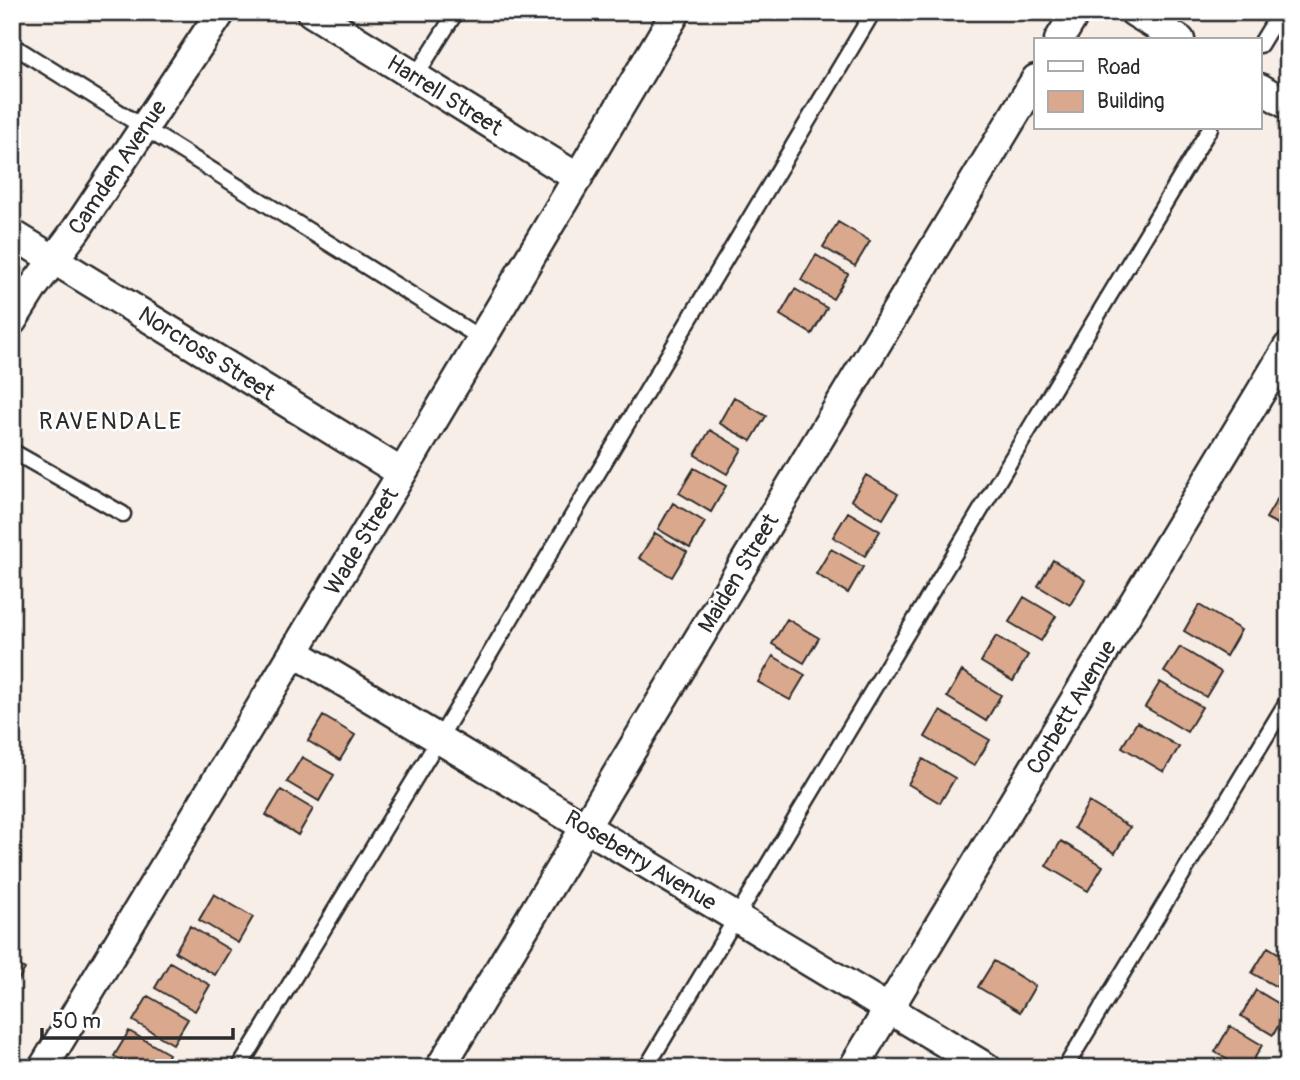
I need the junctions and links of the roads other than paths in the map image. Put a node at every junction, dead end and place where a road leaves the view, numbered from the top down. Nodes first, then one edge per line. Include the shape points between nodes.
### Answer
1 (221, 12) edge
2 (312, 12) edge
3 (456, 12) edge
4 (676, 12) edge
5 (873, 12) edge
6 (1076, 12) edge
7 (1133, 12) edge
8 (1280, 12) edge
9 (1060, 38) edge
10 (1177, 38) edge
11 (1262, 43) edge
12 (12, 45) edge
13 (415, 77) junction
14 (1034, 82) edge
15 (1262, 89) edge
16 (1288, 105) edge
17 (144, 128) junction
18 (1209, 130) edge
19 (578, 178) junction
20 (12, 234) edge
21 (55, 258) junction
22 (12, 321) edge
23 (482, 339) junction
24 (1288, 347) edge
25 (12, 451) edge
26 (402, 474) junction
27 (123, 514) dead end
28 (294, 652) junction
29 (1288, 700) edge
30 (439, 739) junction
31 (585, 827) junction
32 (737, 918) junction
33 (889, 1009) junction
34 (43, 1068) edge
35 (239, 1068) edge
36 (440, 1068) edge
37 (646, 1068) edge
38 (853, 1068) edge
39 (987, 1068) edge
40 (1065, 1068) edge

1 - 17 street, Camden Avenue
2 - 13 street, Harrell Street
3 - 13 lane
4 - 19 street, Wade Street
5 - 30 lane
6 - 9 street
7 - 10 street
8 - 11 lane
12 - 17 lane
13 - 19 street, Harrell Street
14 - 31 street, Maiden Street
15 - 16 street
17 - 21 street, Camden Avenue
17 - 23 lane
18 - 32 lane
19 - 23 street, Wade Street
20 - 21 street, Norcross Street
21 - 22 street, Camden Avenue
21 - 26 street, Norcross Street
23 - 26 street, Wade Street
24 - 33 street, Corbett Avenue
25 - 27 lane
26 - 28 street, Wade Street
28 - 30 street, Roseberry Avenue
28 - 34 street, Wade Street
29 - 40 lane
30 - 31 street, Roseberry Avenue
30 - 35 lane
31 - 32 street, Roseberry Avenue
31 - 36 street, Maiden Street
32 - 33 street, Roseberry Avenue
32 - 37 lane
33 - 38 street, Corbett Avenue
33 - 39 street, Roseberry Avenue

